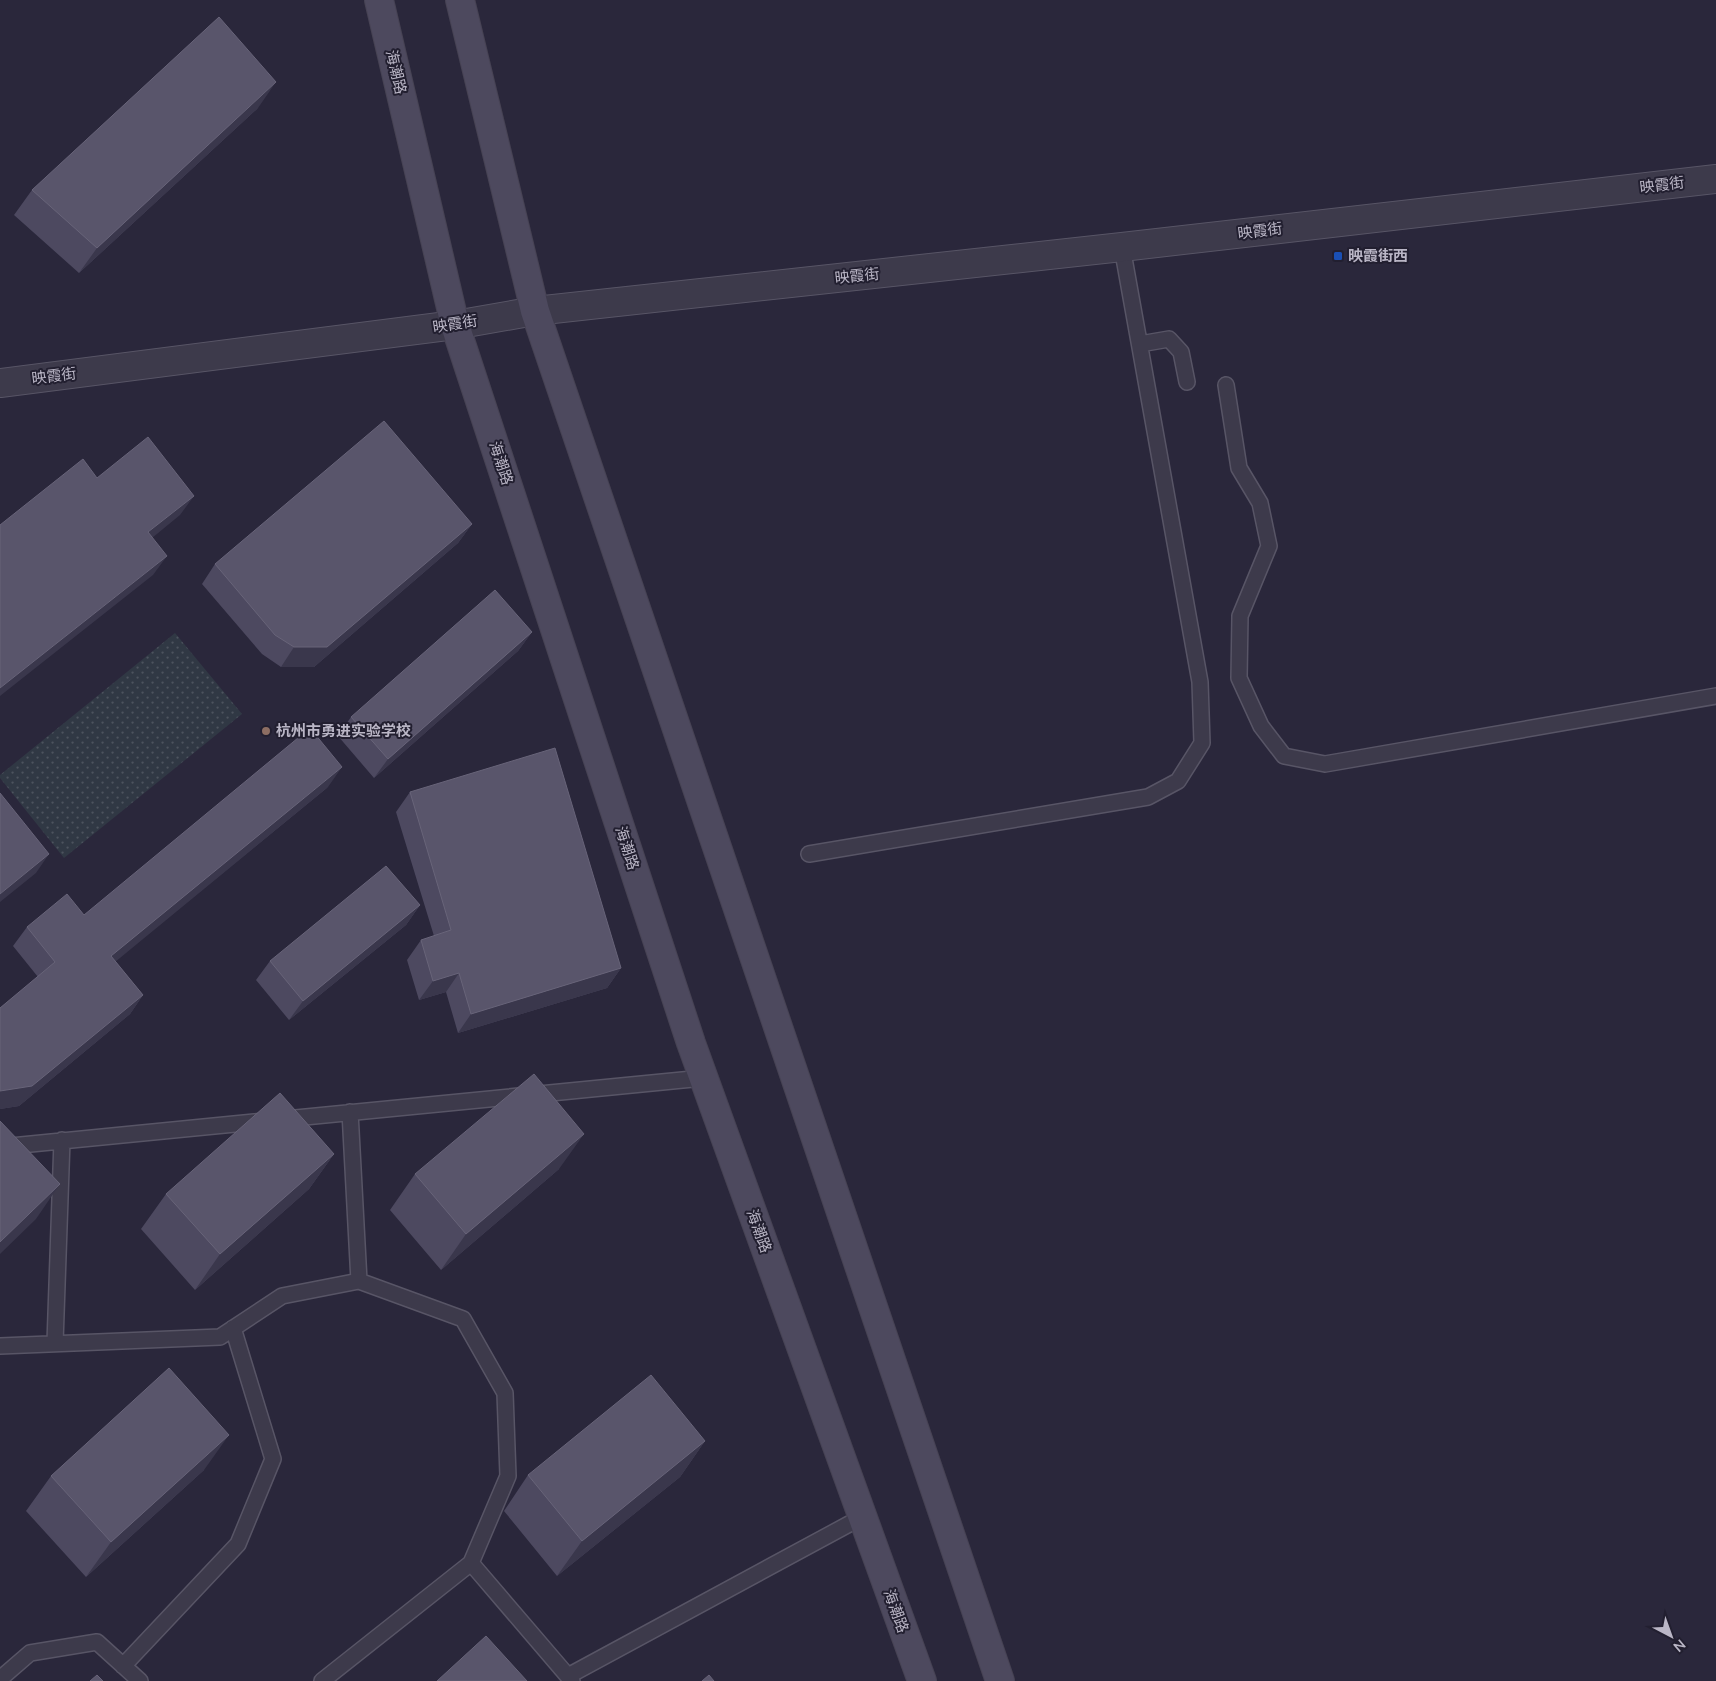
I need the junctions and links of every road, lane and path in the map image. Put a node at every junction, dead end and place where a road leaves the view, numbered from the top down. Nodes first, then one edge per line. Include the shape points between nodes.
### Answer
1 (379, 0) edge
2 (460, 0) edge
3 (1716, 179) edge
4 (1122, 247) junction
5 (535, 311) junction
6 (455, 325) junction
7 (1140, 344) junction
8 (1187, 382) dead end
9 (0, 383) edge
10 (1226, 385) dead end
11 (1716, 696) edge
12 (809, 854) dead end
13 (703, 1078) junction
14 (350, 1112) junction
15 (62, 1140) junction
16 (0, 1146) edge
17 (359, 1282) junction
18 (233, 1328) junction
19 (55, 1343) junction
20 (0, 1346) edge
21 (862, 1516) junction
22 (471, 1563) junction
23 (123, 1666) junction
24 (570, 1678) edge
25 (0, 1679) edge
26 (140, 1681) edge
27 (322, 1681) edge
28 (922, 1681) edge
29 (1000, 1681) edge

1 - 6 main road, 海潮路
2 - 5 main road
3 - 4 street, 映霞街
4 - 5 street, 映霞街
4 - 7 lane
5 - 6 street, 映霞街
5 - 29 main road
6 - 9 street, 映霞街
6 - 13 main road, 海潮路
7 - 8 lane via 1169,339 1181,352
7 - 12 lane via 1200,682 1202,743 1178,781 1148,797
10 - 11 lane via 1239,468 1260,503 1269,546 1240,616 1239,678 1261,726 1284,756 1325,764
13 - 14 lane
13 - 21 main road, 海潮路
14 - 15 lane
14 - 17 lane
15 - 16 lane
15 - 19 lane
17 - 18 lane via 282,1296
17 - 22 lane via 463,1319 505,1393 508,1476
18 - 19 lane via 220,1337
18 - 23 lane via 273,1459 238,1544
19 - 20 lane
21 - 24 lane
21 - 28 main road, 海潮路
22 - 24 lane
22 - 27 lane
23 - 25 lane via 97,1642 30,1653
23 - 26 lane

